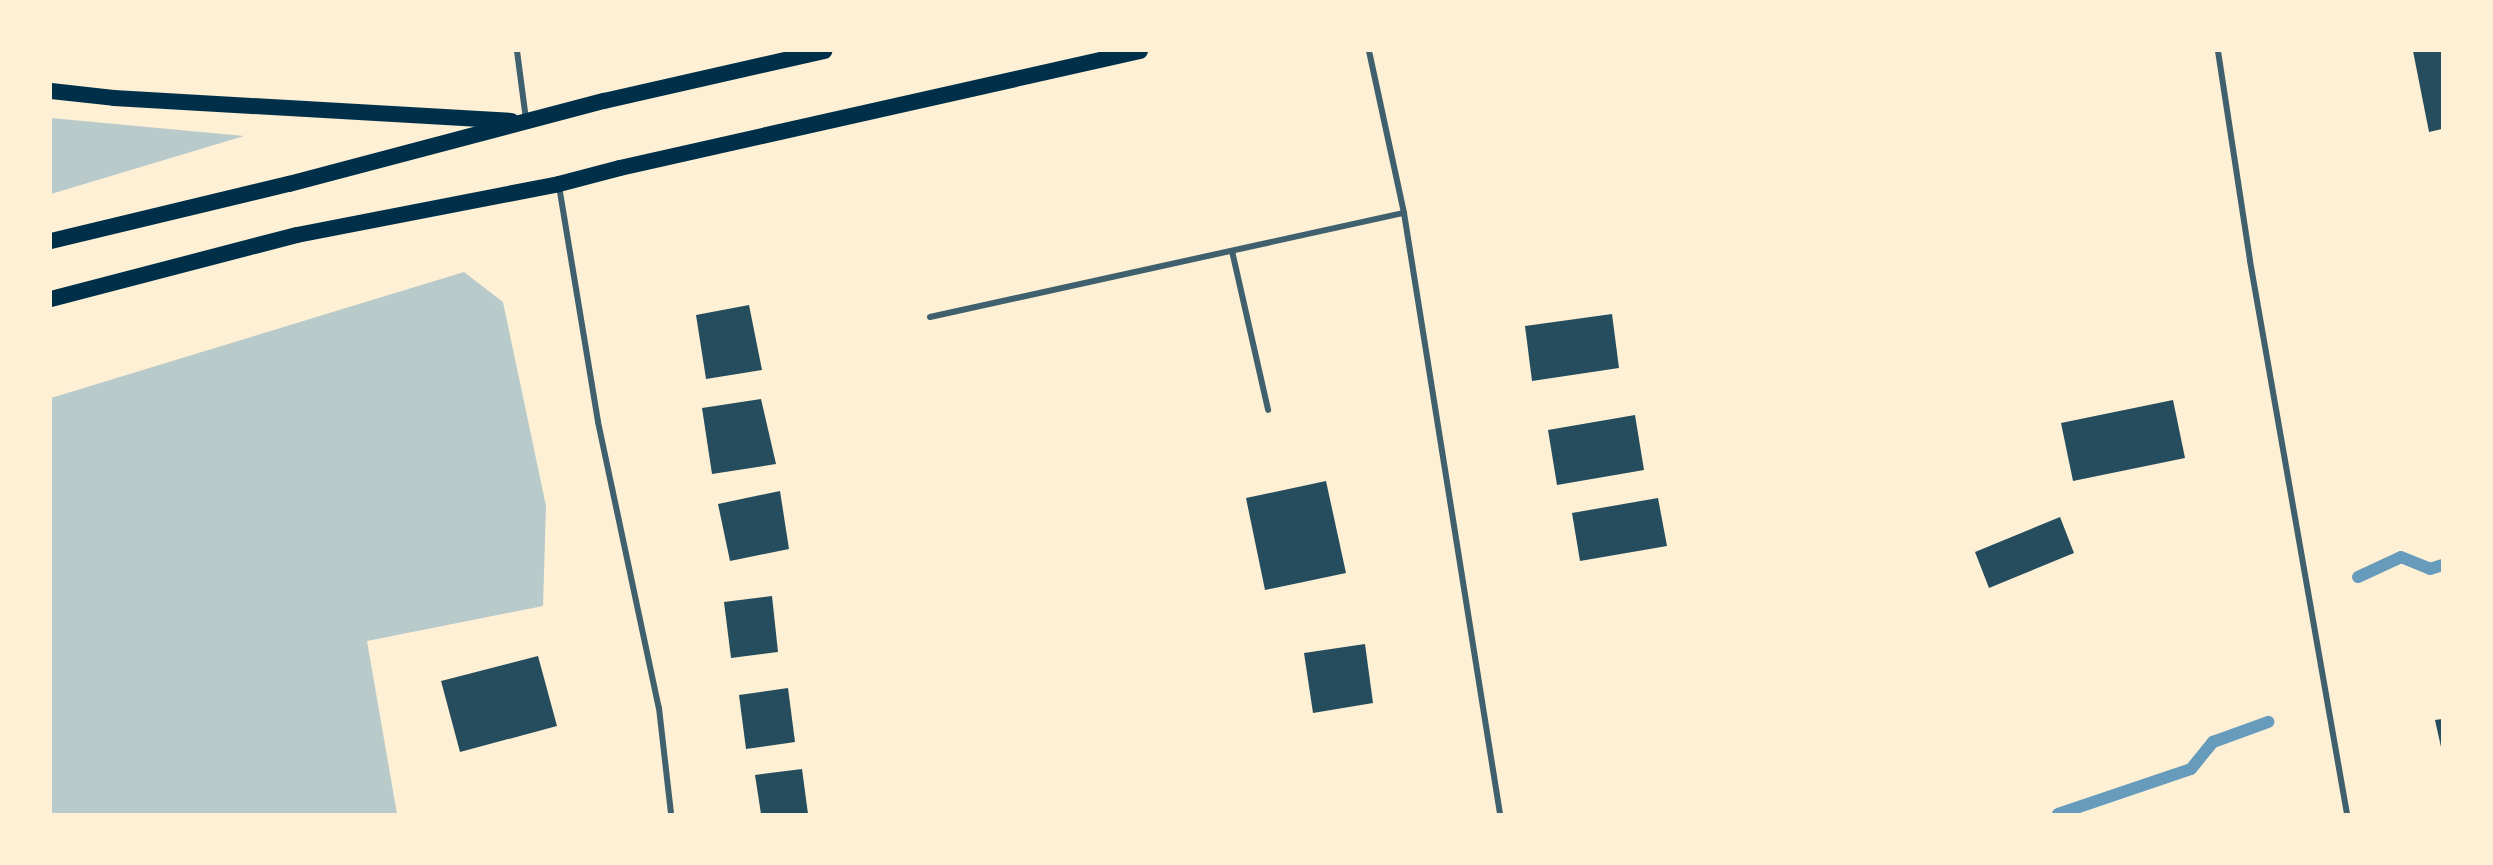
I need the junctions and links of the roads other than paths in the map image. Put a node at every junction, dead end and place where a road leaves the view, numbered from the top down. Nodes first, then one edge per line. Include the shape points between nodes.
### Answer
1 (517, 51) edge
2 (824, 51) edge
3 (1140, 51) edge
4 (1369, 51) edge
5 (2218, 51) edge
6 (51, 92) edge
7 (526, 122) junction
8 (559, 184) junction
9 (1404, 213) junction
10 (51, 241) edge
11 (1232, 251) junction
12 (51, 299) edge
13 (930, 317) dead end
14 (1268, 410) dead end
15 (671, 814) edge
16 (1500, 814) edge
17 (2347, 814) edge

1 - 7 street
2 - 7 highway
3 - 8 highway
4 - 9 street
5 - 17 street via 2252,273
6 - 7 highway
7 - 10 highway
8 - 12 highway via 297,235
8 - 15 street via 598,422 659,708
9 - 11 street
9 - 16 street
11 - 13 street
11 - 14 street

